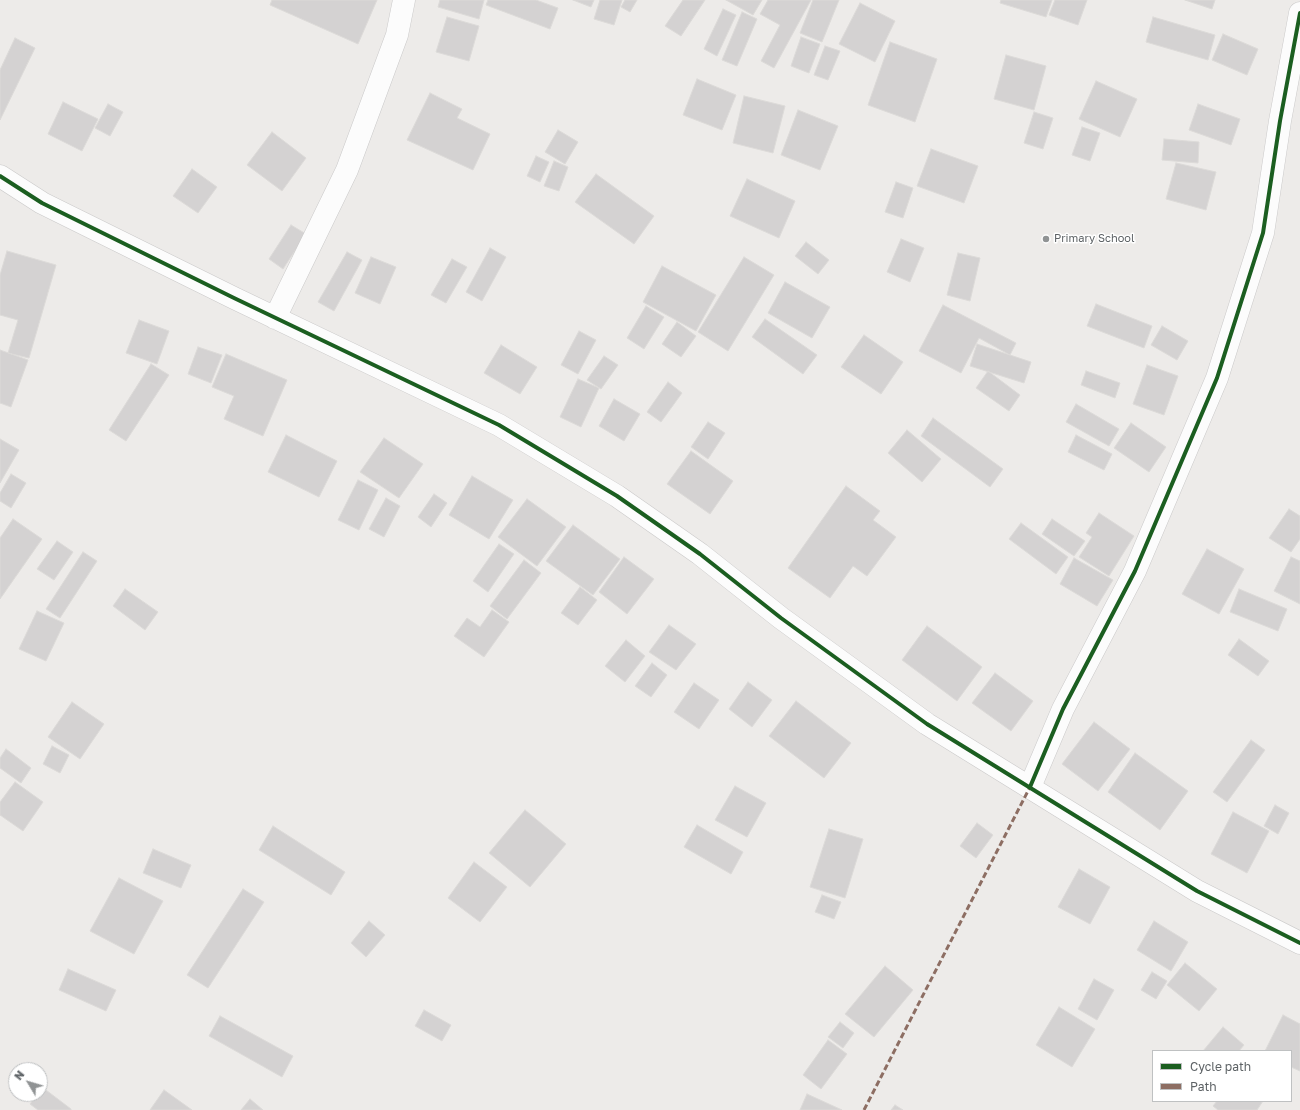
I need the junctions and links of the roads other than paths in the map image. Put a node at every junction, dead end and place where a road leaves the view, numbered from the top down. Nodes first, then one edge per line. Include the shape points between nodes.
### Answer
1 (404, 0) edge
2 (1300, 13) edge
3 (0, 176) edge
4 (275, 318) junction
5 (1030, 787) junction
6 (1300, 942) edge

1 - 4 street via 397,35 347,170
2 - 5 street via 1263,233 1217,378 1135,571 1063,709
3 - 4 street via 42,203
4 - 5 street via 499,425 617,496 700,554 781,618 927,724
5 - 6 street via 1197,891

